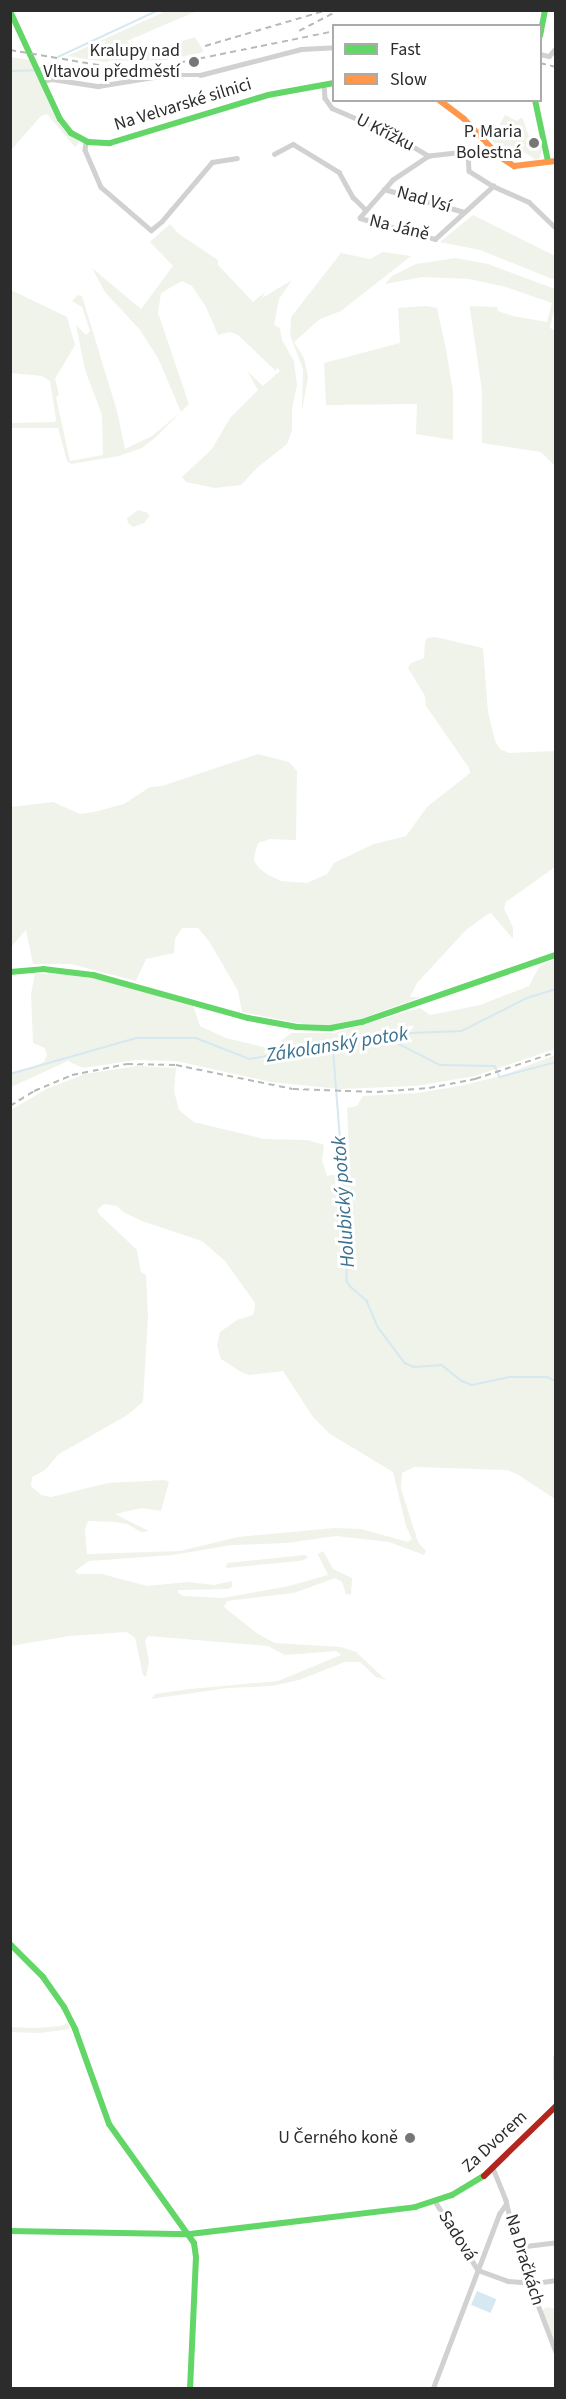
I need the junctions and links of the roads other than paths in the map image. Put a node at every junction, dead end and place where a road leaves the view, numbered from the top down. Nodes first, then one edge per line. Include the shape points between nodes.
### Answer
1 (545, 10) edge
2 (10, 11) edge
3 (542, 26) edge
4 (332, 46) edge
5 (555, 48) edge
6 (542, 54) edge
7 (43, 81) junction
8 (332, 83) edge
9 (324, 84) junction
10 (442, 102) edge
11 (536, 102) edge
12 (86, 142) junction
13 (492, 149) junction
14 (468, 152) junction
15 (274, 154) dead end
16 (429, 156) junction
17 (237, 158) dead end
18 (552, 161) edge
19 (493, 186) junction
20 (384, 189) junction
21 (366, 210) junction
22 (464, 212) junction
23 (360, 218) joint
24 (555, 228) edge
25 (555, 955) edge
26 (10, 972) edge
27 (10, 1944) edge
28 (555, 2057) edge
29 (555, 2078) edge
30 (555, 2106) edge
31 (493, 2168) junction
32 (435, 2201) junction
33 (506, 2204) junction
34 (10, 2231) edge
35 (190, 2235) junction
36 (555, 2242) edge
37 (518, 2247) junction
38 (478, 2270) junction
39 (555, 2280) edge
40 (530, 2282) junction
41 (555, 2352) edge
42 (190, 2388) edge
43 (433, 2388) edge

1 - 3 main road
2 - 7 main road
4 - 7 street via 301,49 200,75 167,75 98,86
5 - 6 street via 549,56
7 - 12 main road via 65,127
8 - 9 main road, Na Velvarské silnici
9 - 12 main road, Na Velvarské silnici via 259,97 110,143
9 - 16 street, U Křížku via 332,108 390,133
10 - 13 main road
11 - 18 main road
12 - 17 street via 85,150 101,187 151,230 212,162
13 - 14 street, U Křížku
13 - 18 main road via 514,166
14 - 16 street, U Křížku
14 - 19 street via 469,171
15 - 21 street via 292,144 339,172 353,198
16 - 20 street, U Křížku
19 - 22 street
19 - 24 street via 529,202
20 - 21 street, U Křížku
20 - 22 street, Nad Vsí
21 - 23 street, U Křížku
22 - 23 street, Na Jáně via 435,238
25 - 26 main road via 363,1022 331,1028 297,1027 248,1018 93,975 42,969
27 - 35 main road via 43,1977 64,2007 109,2124
28 - 29 street
30 - 31 main road, Za Dvorem
31 - 32 main road, Za Dvorem via 471,2186
31 - 33 street, Na Dračkách
32 - 35 main road, Za Dvorem via 381,2212
32 - 38 street, Sadová
33 - 37 street, Na Dračkách
33 - 38 street
34 - 35 main road, Za Dvorem
35 - 42 main road via 196,2257
36 - 37 street
37 - 40 street, Na Dračkách
38 - 40 street via 508,2281
38 - 43 street
39 - 40 street
40 - 41 street, Na Dračkách

